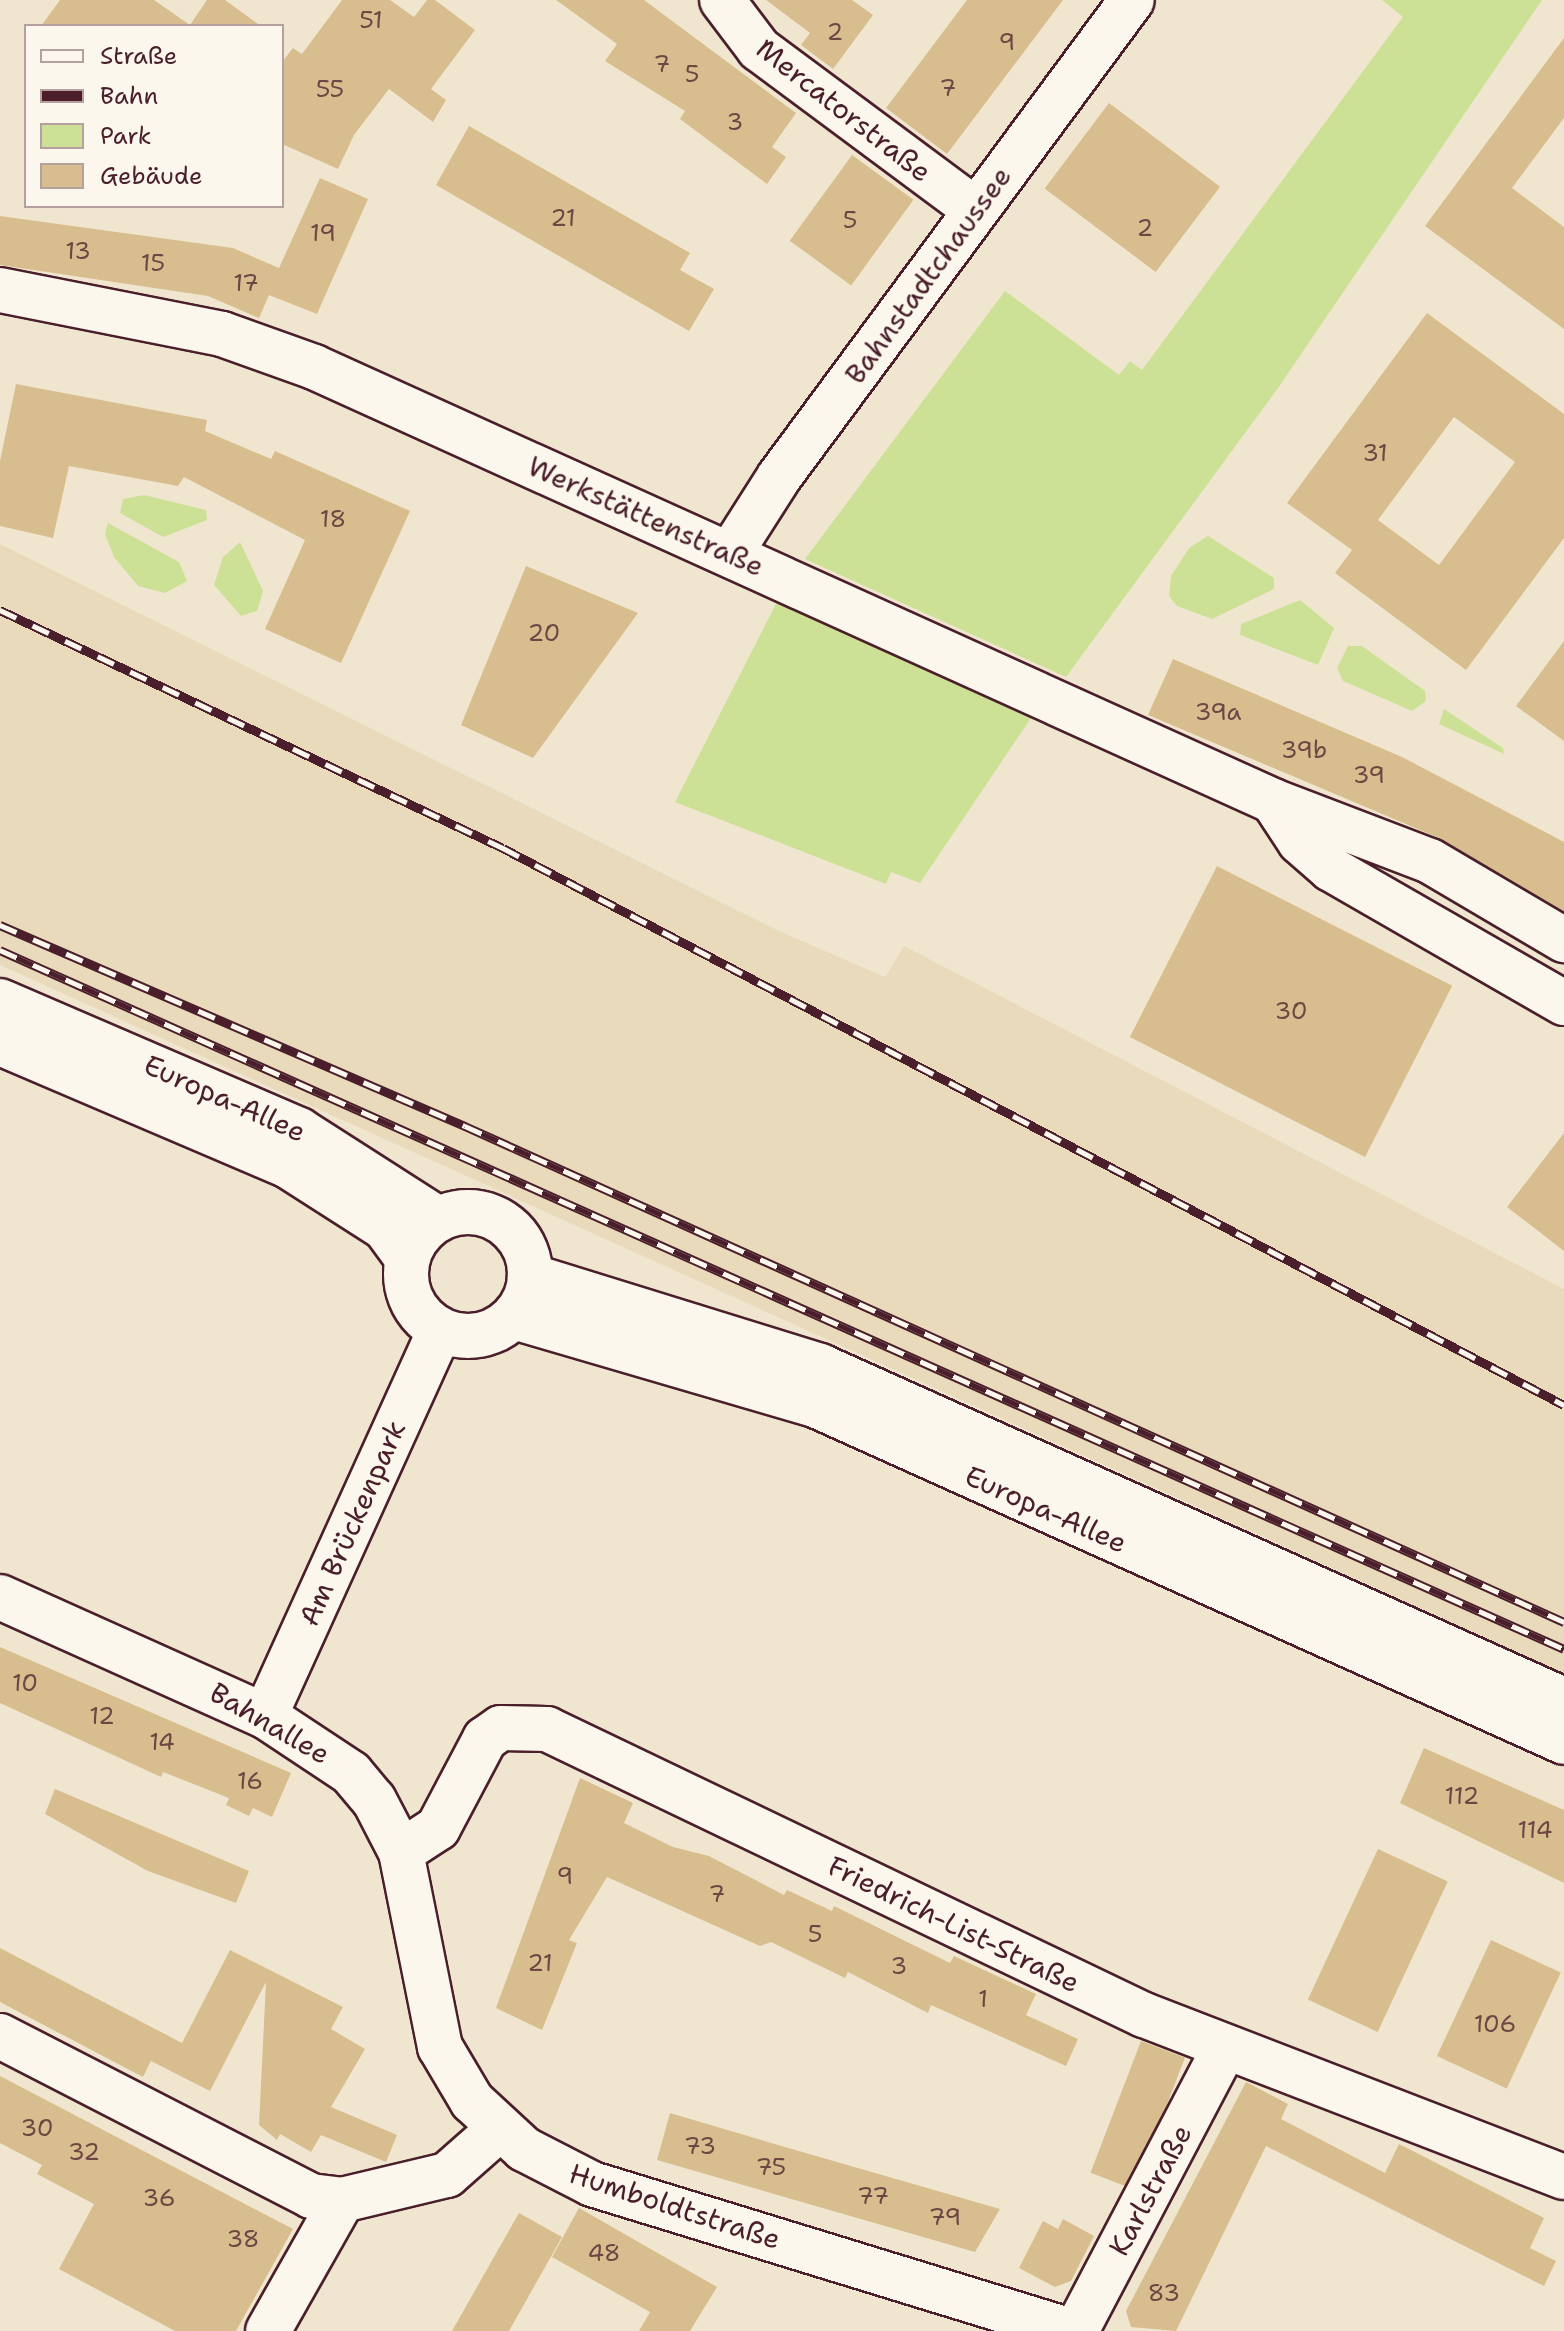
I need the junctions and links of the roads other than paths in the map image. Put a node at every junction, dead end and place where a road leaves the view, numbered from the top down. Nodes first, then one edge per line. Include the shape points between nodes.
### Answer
1 (722, 0) edge
2 (1132, 0) edge
3 (976, 210) junction
4 (0, 290) edge
5 (730, 554) junction
6 (1273, 801) junction
7 (1564, 940) edge
8 (0, 1001) edge
9 (1564, 1003) edge
10 (0, 1043) edge
11 (438, 1219) junction
12 (407, 1258) junction
13 (530, 1276) junction
14 (514, 1317) junction
15 (440, 1330) junction
16 (0, 1597) edge
17 (1564, 1700) edge
18 (265, 1716) junction
19 (1564, 1742) edge
20 (401, 1852) junction
21 (0, 2036) edge
22 (1224, 2049) junction
23 (498, 2130) junction
24 (1564, 2177) edge
25 (342, 2200) junction
26 (268, 2331) edge
27 (1074, 2331) edge

1 - 3 street, Mercatorstraße via 759,49
2 - 3 street, Bahnstadtchaussee
3 - 5 street, Bahnstadtchaussee via 779,477
4 - 5 street, Werkstättenstraße via 262,346
5 - 6 street, Werkstättenstraße
6 - 7 street, Werkstättenstraße via 1430,861
6 - 9 street via 1300,842 1331,869
8 - 11 street, Europa-Allee via 299,1130
10 - 12 street, Europa-Allee via 288,1166 385,1228
11 - 12 street
11 - 13 street via 473,1212 506,1224 527,1253
12 - 15 street via 412,1302
13 - 14 street
13 - 17 street, Europa-Allee via 820,1366
14 - 15 street via 479,1336
14 - 19 street, Europa-Allee via 815,1405
15 - 18 street, Am Brückenpark
16 - 18 street, Bahnallee
18 - 20 street, Bahnallee via 351,1773 374,1800
20 - 22 street, Friedrich-List-Straße via 438,1828 485,1739 501,1728 547,1729
20 - 23 street, Bahnallee via 432,2030 459,2084
21 - 25 street via 290,2189
22 - 24 street, Friedrich-List-Straße
22 - 27 street, Karlstraße
23 - 25 street via 447,2175
23 - 27 street, Humboldtstraße via 544,2162 592,2184
25 - 26 street

